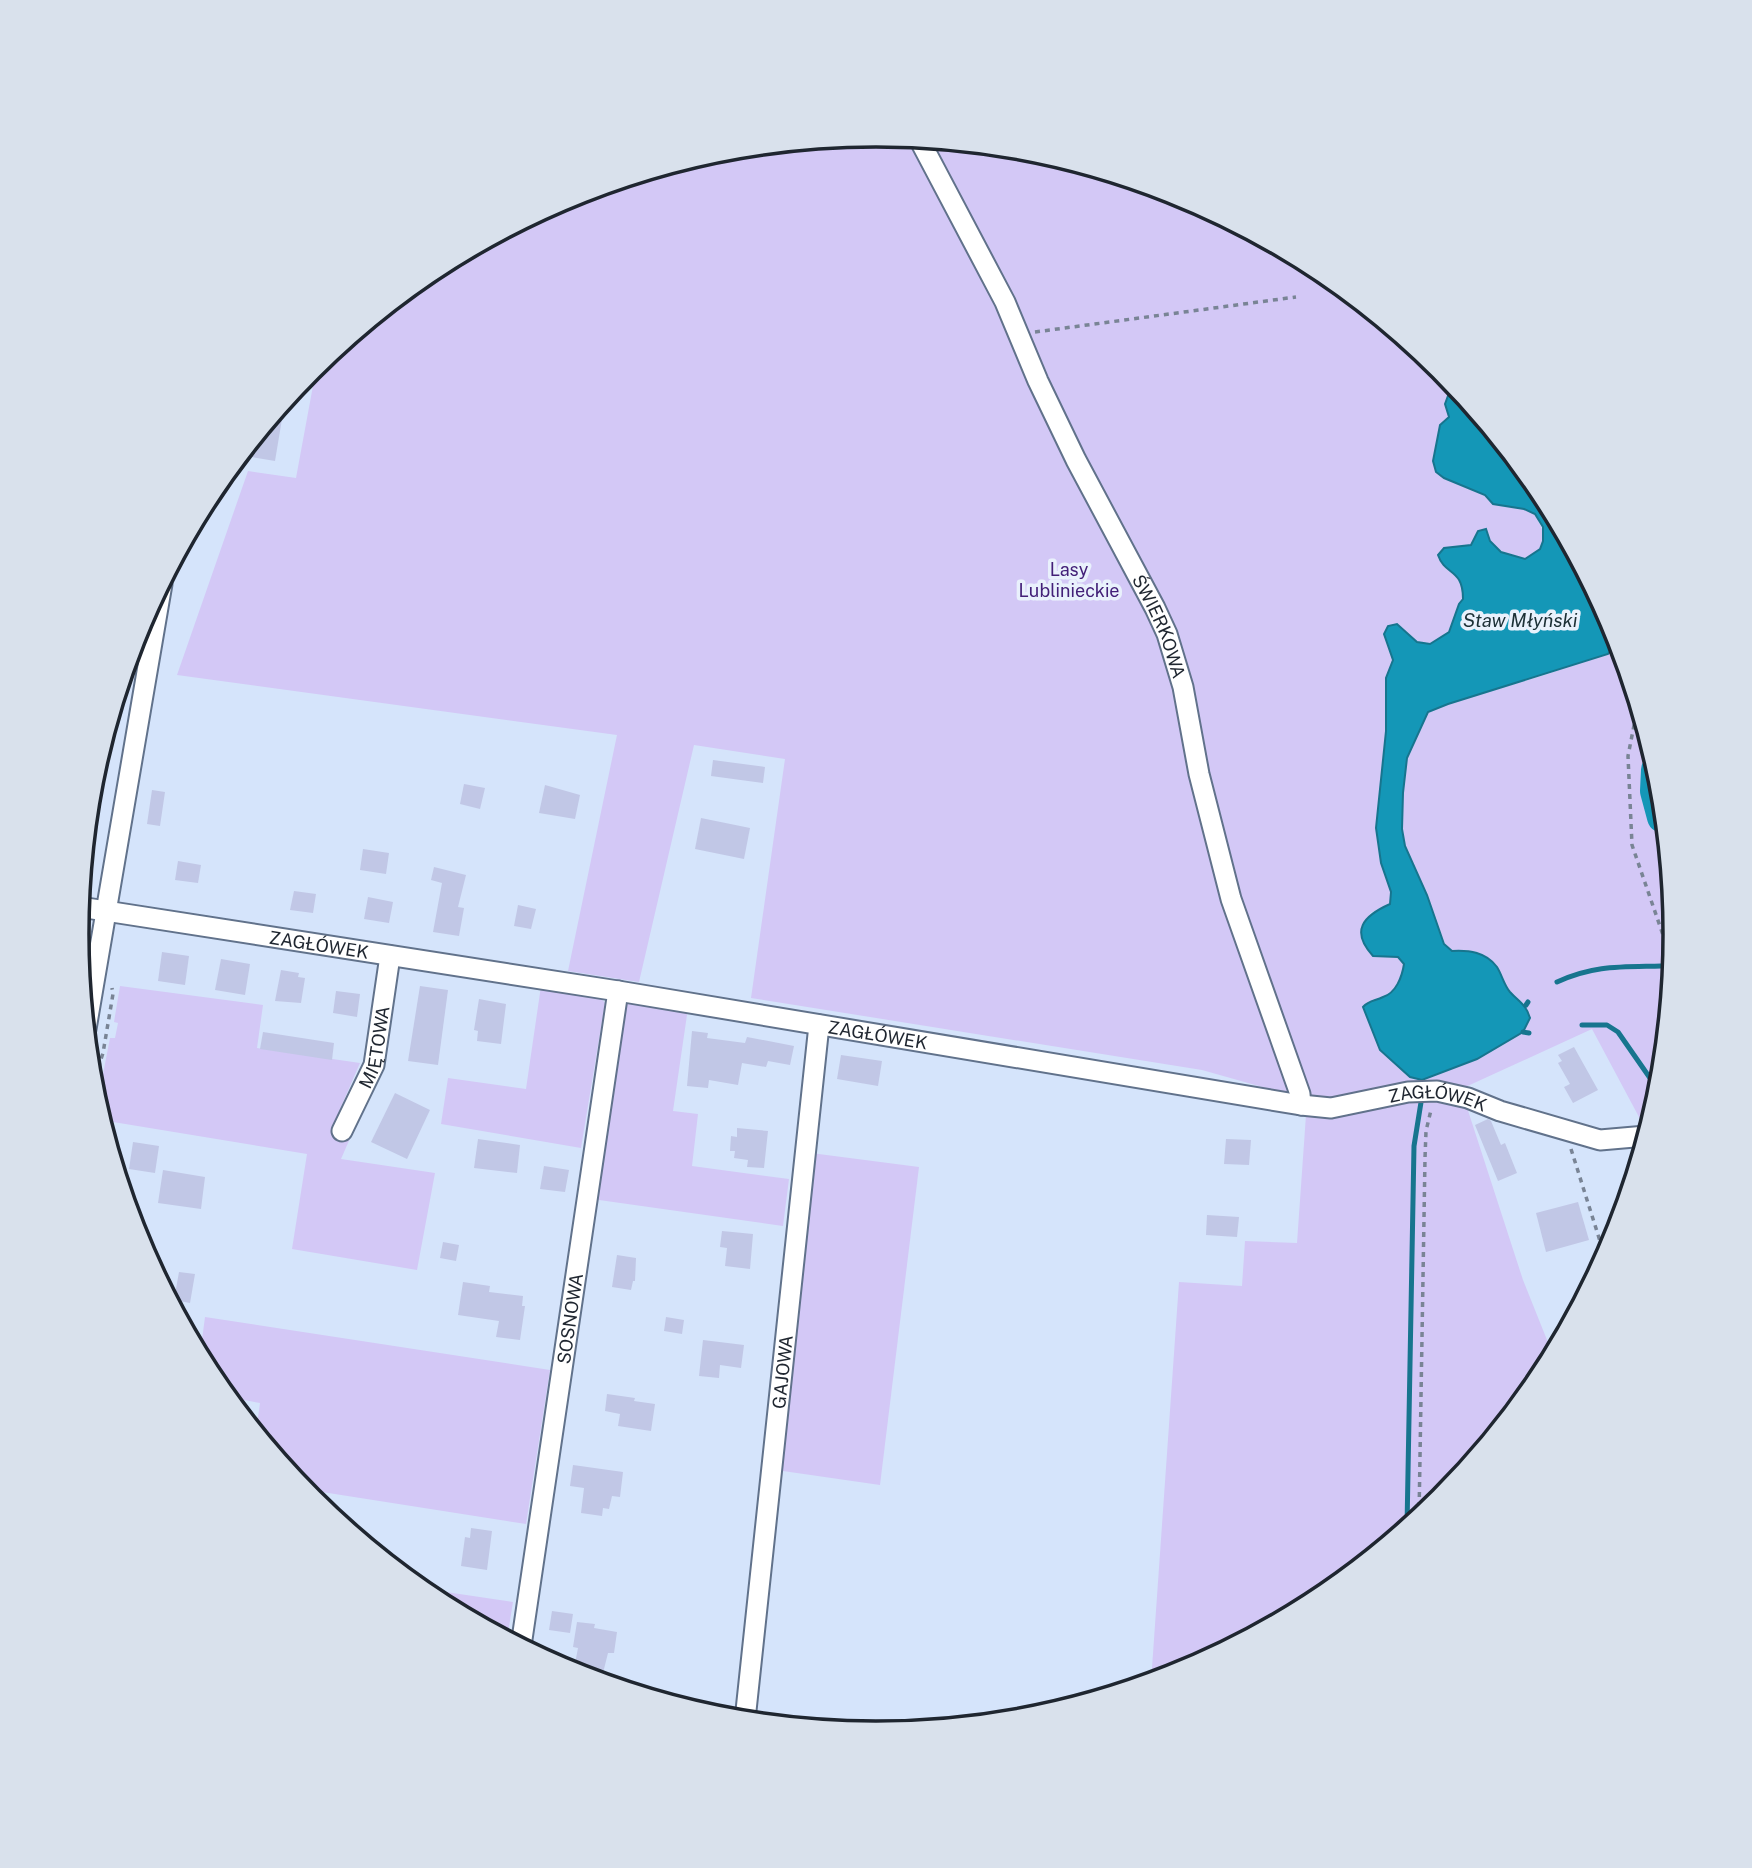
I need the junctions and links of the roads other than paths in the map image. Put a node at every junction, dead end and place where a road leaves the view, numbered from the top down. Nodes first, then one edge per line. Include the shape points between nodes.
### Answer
1 (924, 149) edge
2 (156, 616) edge
3 (90, 909) edge
4 (106, 912) junction
5 (390, 956) junction
6 (618, 991) junction
7 (92, 994) edge
8 (819, 1025) junction
9 (1301, 1105) junction
10 (342, 1132) dead end
11 (1636, 1137) edge
12 (522, 1637) edge
13 (746, 1710) edge

1 - 9 street, ŚWIERKOWA via 1005,302 1076,460 1167,634 1225,877
2 - 4 street
3 - 4 street, ZAGŁÓWEK
4 - 5 street, ZAGŁÓWEK
4 - 7 street
5 - 6 street, ZAGŁÓWEK
5 - 10 street, MIĘTOWA via 374,1065
6 - 8 street, ZAGŁÓWEK
6 - 12 street, SOSNOWA
8 - 9 street, ZAGŁÓWEK
8 - 13 street, GAJOWA
9 - 11 street, ZAGŁÓWEK via 1331,1108 1437,1091 1600,1140

